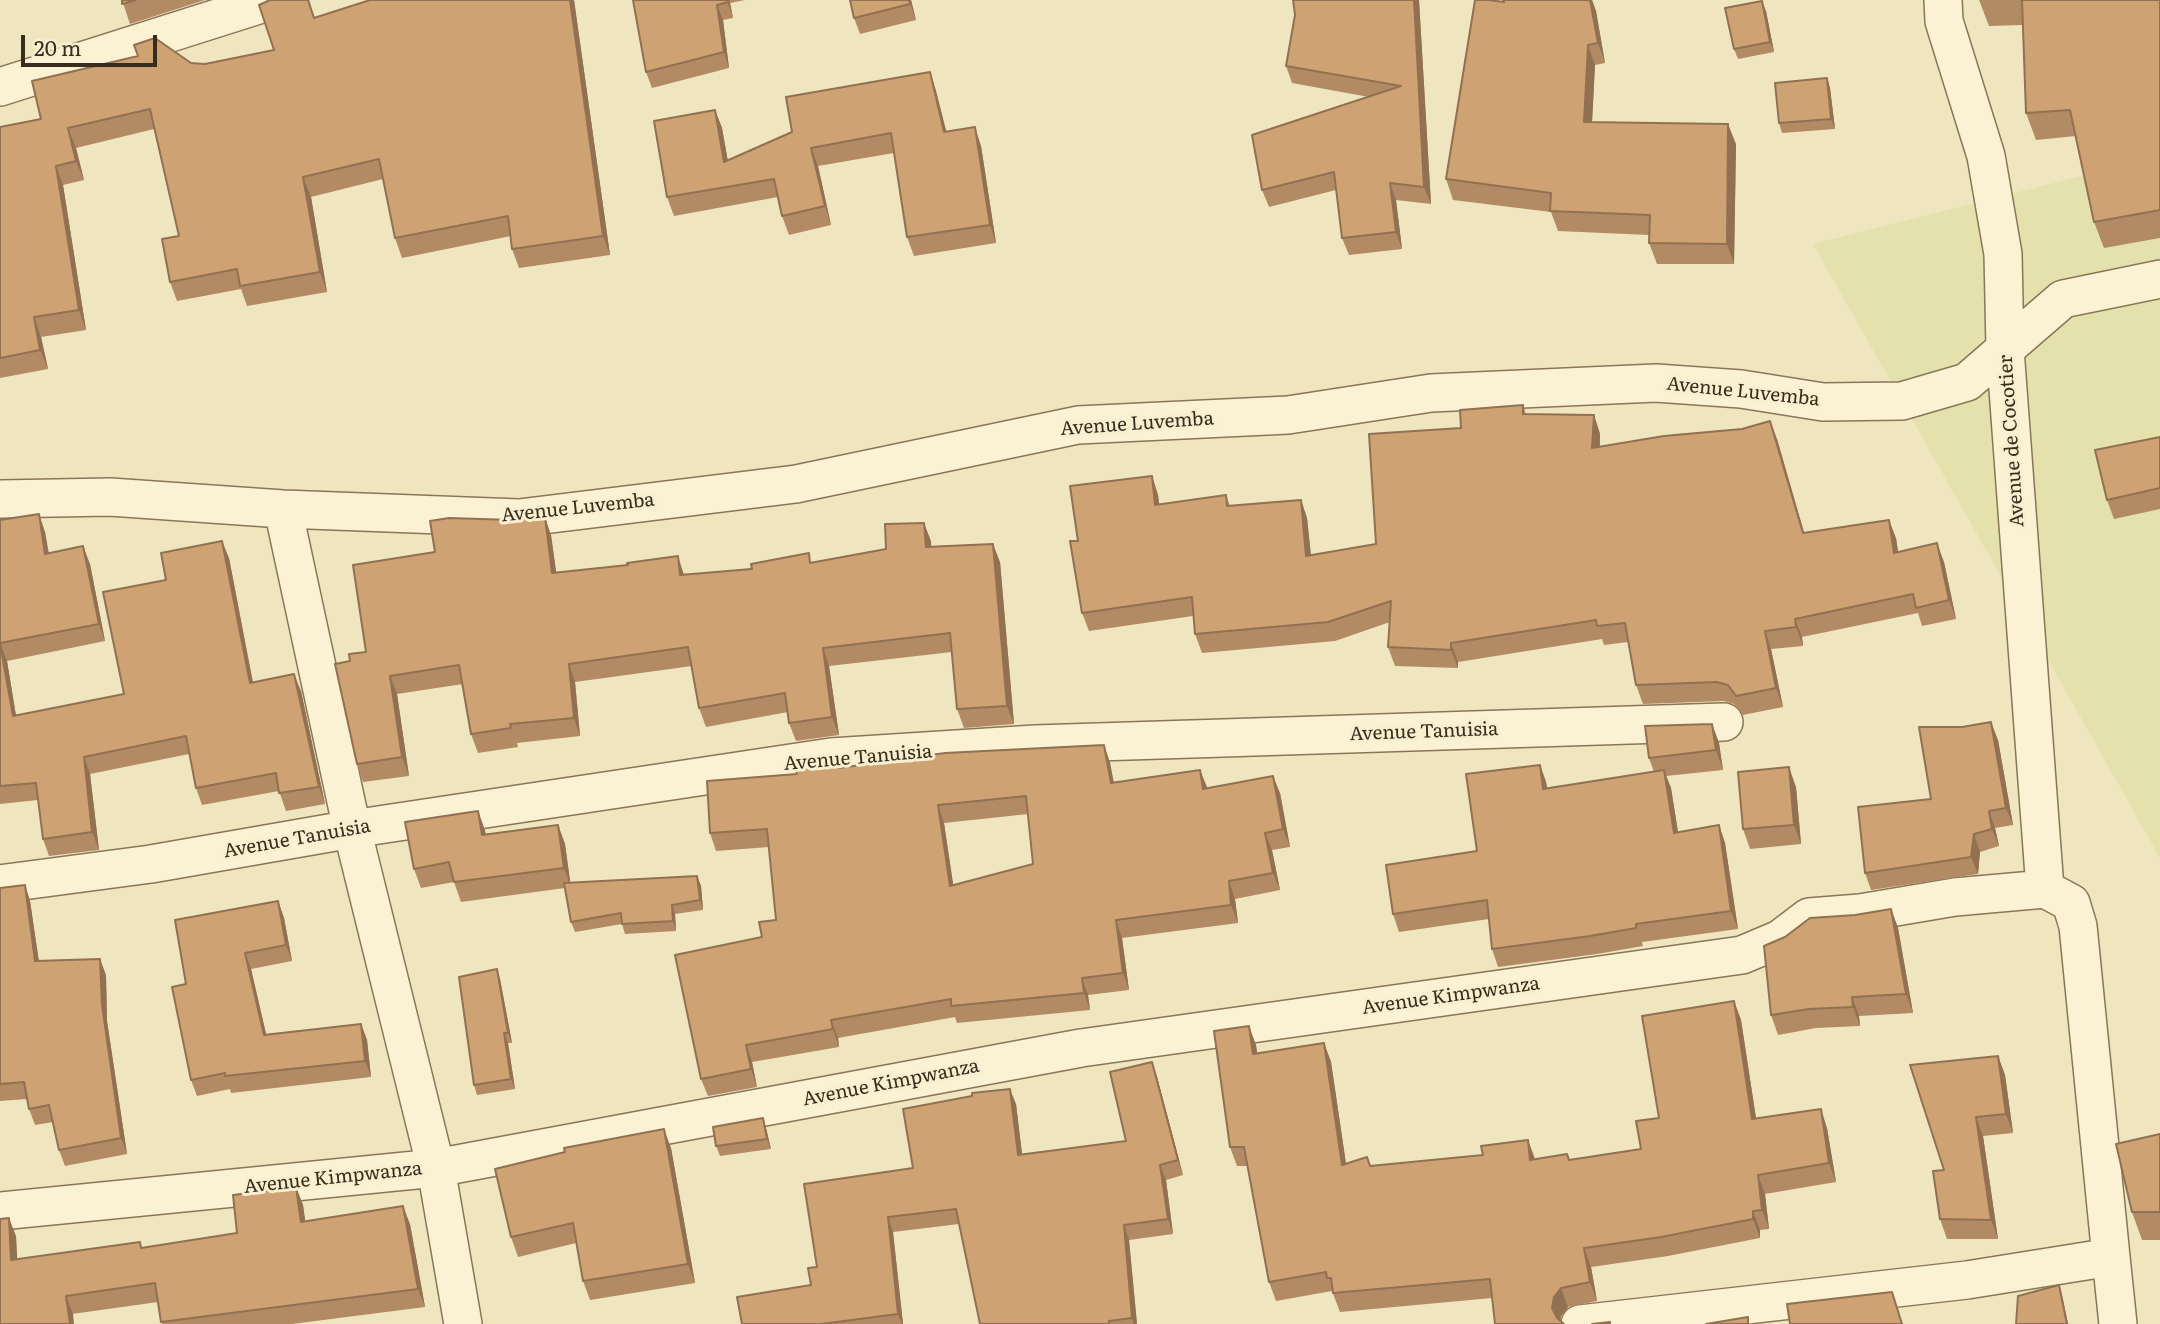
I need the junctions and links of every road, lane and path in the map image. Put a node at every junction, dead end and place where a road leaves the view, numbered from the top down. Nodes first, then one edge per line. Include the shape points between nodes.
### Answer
1 (1943, 0) edge
2 (265, 1) edge
3 (0, 87) edge
4 (2160, 279) edge
5 (2005, 349) junction
6 (0, 499) edge
7 (283, 509) junction
8 (1724, 722) dead end
9 (352, 829) junction
10 (0, 884) edge
11 (2045, 889) junction
12 (436, 1168) junction
13 (0, 1211) edge
14 (2110, 1257) junction
15 (463, 1324) edge
16 (1580, 1324) edge
17 (2118, 1324) edge

1 - 5 street, Avenue de Cocotier via 1944,21 1986,156 2003,254
2 - 3 street
4 - 5 street, Avenue Luvemba via 2063,299
5 - 7 street, Avenue Luvemba via 1967,382 1902,401 1824,402 1741,389 1656,383 1432,393 1288,415 1077,425 796,484 519,518
5 - 11 street, Avenue de Cocotier
6 - 7 street, Avenue Luvemba via 110,497
7 - 9 street
8 - 9 street, Avenue Tanuisia via 1035,744 831,757
9 - 10 street, Avenue Tanuisia via 151,864
9 - 12 street
11 - 12 street, Avenue Kimpwanza via 1809,917 1780,939 1742,955 1081,1048
11 - 14 street via 2071,903 2078,926
12 - 13 street, Avenue Kimpwanza
12 - 15 street
14 - 16 street via 1967,1280
14 - 17 street

